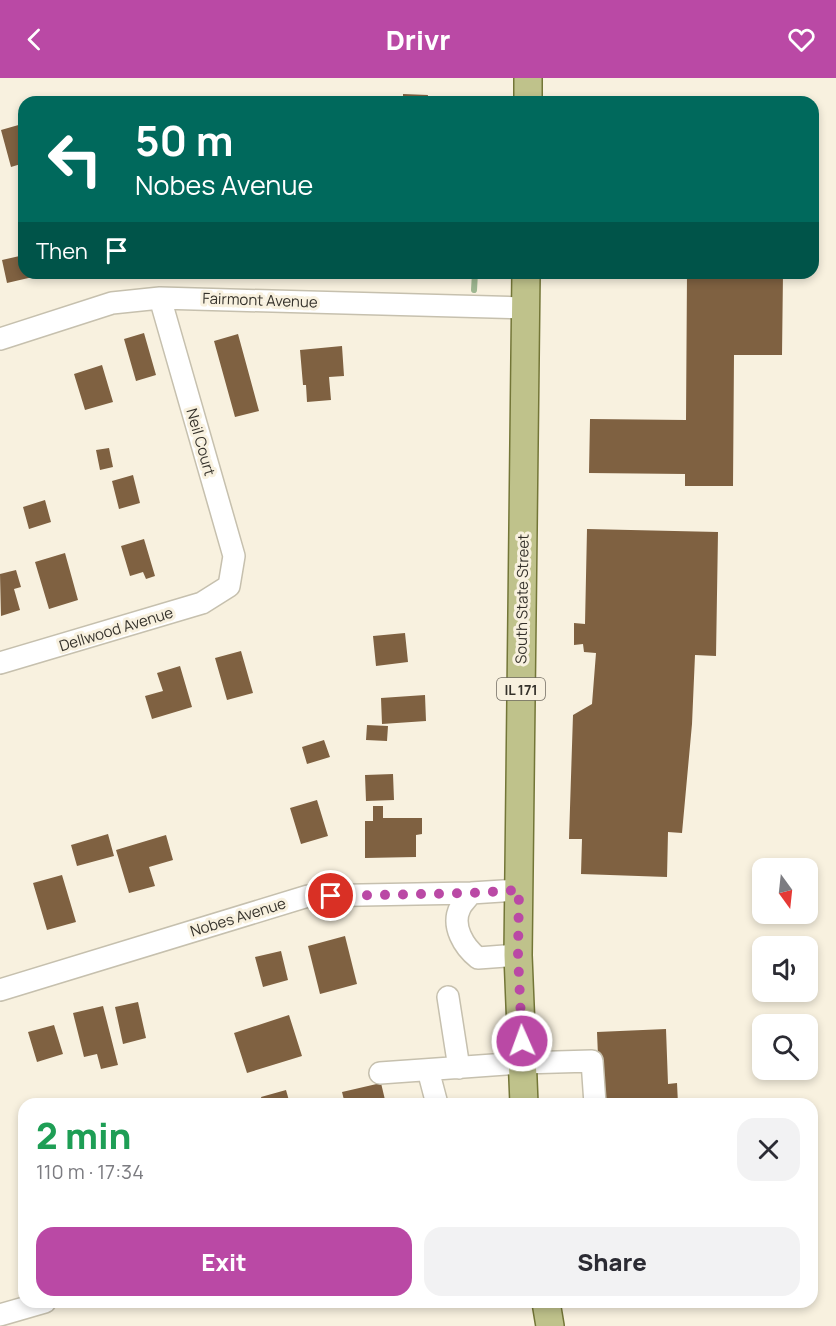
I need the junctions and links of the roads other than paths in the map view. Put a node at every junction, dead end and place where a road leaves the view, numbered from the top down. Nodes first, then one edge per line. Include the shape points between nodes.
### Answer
1 (528, 78) edge
2 (528, 96) edge
3 (526, 279) edge
4 (160, 298) junction
5 (525, 308) junction
6 (0, 339) edge
7 (229, 586) joint
8 (0, 663) edge
9 (519, 890) junction
10 (471, 893) junction
11 (518, 955) junction
12 (0, 990) edge
13 (448, 997) dead end
14 (522, 1063) junction
15 (459, 1068) junction
16 (428, 1070) junction
17 (380, 1073) dead end
18 (435, 1098) edge
19 (524, 1098) edge
20 (595, 1098) edge
21 (24, 1308) edge
22 (547, 1308) edge
23 (0, 1315) edge
24 (550, 1326) edge

1 - 2 main road
3 - 5 main road, South State Street / IL 171
4 - 5 street, Fairmont Avenue
4 - 6 street, Fairmont Avenue via 112,303
4 - 7 street, Neil Court via 234,556
5 - 9 main road, South State Street / IL 171
7 - 8 street, Dellwood Avenue via 202,603
9 - 10 street, Nobes Avenue
9 - 11 main road, South State Street / IL 171
10 - 11 street via 458,910 458,933 467,950 478,958
10 - 12 street, Nobes Avenue via 308,896
11 - 14 main road, South State Street / IL 171
13 - 15 street
14 - 15 street
14 - 19 main road, South State Street / IL 171
14 - 20 street via 592,1061
15 - 16 street
16 - 17 street
16 - 18 street
21 - 23 street
22 - 24 main road

